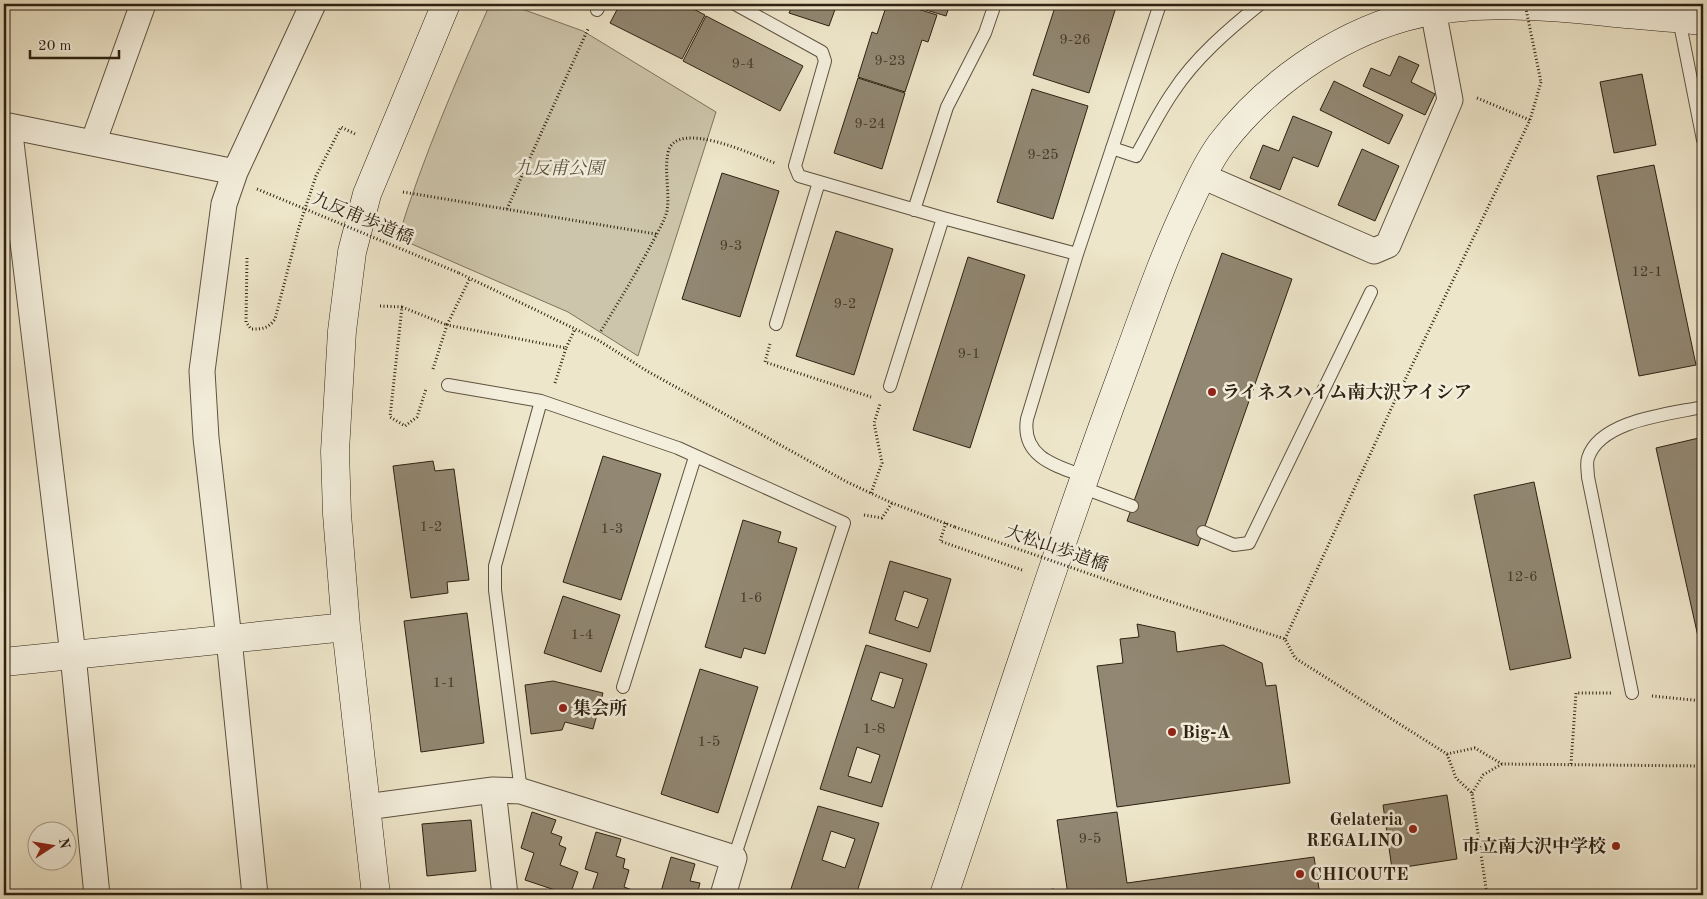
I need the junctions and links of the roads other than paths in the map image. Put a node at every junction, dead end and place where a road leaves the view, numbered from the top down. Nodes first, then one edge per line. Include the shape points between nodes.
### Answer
1 (143, 4) edge
2 (313, 4) edge
3 (446, 4) edge
4 (735, 4) edge
5 (995, 4) edge
6 (1160, 4) edge
7 (1260, 4) edge
8 (750, 7) edge
9 (1433, 10) junction
10 (1693, 16) edge
11 (7, 125) edge
12 (1703, 140) edge
13 (93, 143) junction
14 (1112, 148) junction
15 (235, 172) junction
16 (1202, 176) junction
17 (818, 182) junction
18 (914, 210) junction
19 (943, 218) junction
20 (1077, 254) junction
21 (1371, 292) dead end
22 (776, 324) road end
23 (448, 385) dead end
24 (890, 386) road end
25 (545, 402) junction
26 (1703, 407) edge
27 (695, 457) junction
28 (1083, 481) junction
29 (1132, 506) dead end
30 (1203, 532) dead end
31 (346, 627) junction
32 (229, 639) junction
33 (73, 655) junction
34 (4, 662) edge
35 (623, 687) dead end
36 (1632, 694) road end
37 (493, 790) junction
38 (521, 791) junction
39 (366, 807) junction
40 (734, 858) junction
41 (97, 895) edge
42 (255, 895) edge
43 (376, 895) edge
44 (504, 895) edge
45 (723, 895) edge
46 (944, 895) edge

1 - 13 street
2 - 15 street
3 - 31 street via 367,194 352,252 342,331 335,451
4 - 8 lane
5 - 18 lane via 985,33 947,107
6 - 14 lane
7 - 14 lane via 1234,24 1184,77 1136,156
8 - 17 lane via 822,52 825,61 795,166 799,176
9 - 10 street via 1504,4
9 - 16 street via 1359,34 1315,59 1254,106 1218,148
9 - 16 street via 1450,100 1388,246 1374,251
10 - 12 lane
11 - 13 street
11 - 33 street
13 - 15 street
14 - 20 lane
15 - 32 street via 224,204 202,371 206,438
16 - 28 street via 1159,273
17 - 18 lane
17 - 22 lane
18 - 19 lane
19 - 20 lane
19 - 24 lane
20 - 28 lane via 1026,426 1028,442 1036,454
21 - 30 lane via 1249,543 1234,545
23 - 25 lane
25 - 27 lane
25 - 38 lane via 494,566
26 - 36 lane via 1625,424 1604,436 1588,458 1588,477
27 - 35 lane
27 - 40 lane via 844,523
28 - 29 lane
28 - 46 street
31 - 32 street
31 - 39 street
32 - 33 street
32 - 42 street
33 - 34 street
33 - 41 street
37 - 38 street
37 - 39 street
37 - 44 street
38 - 40 street
39 - 43 street
40 - 45 street

